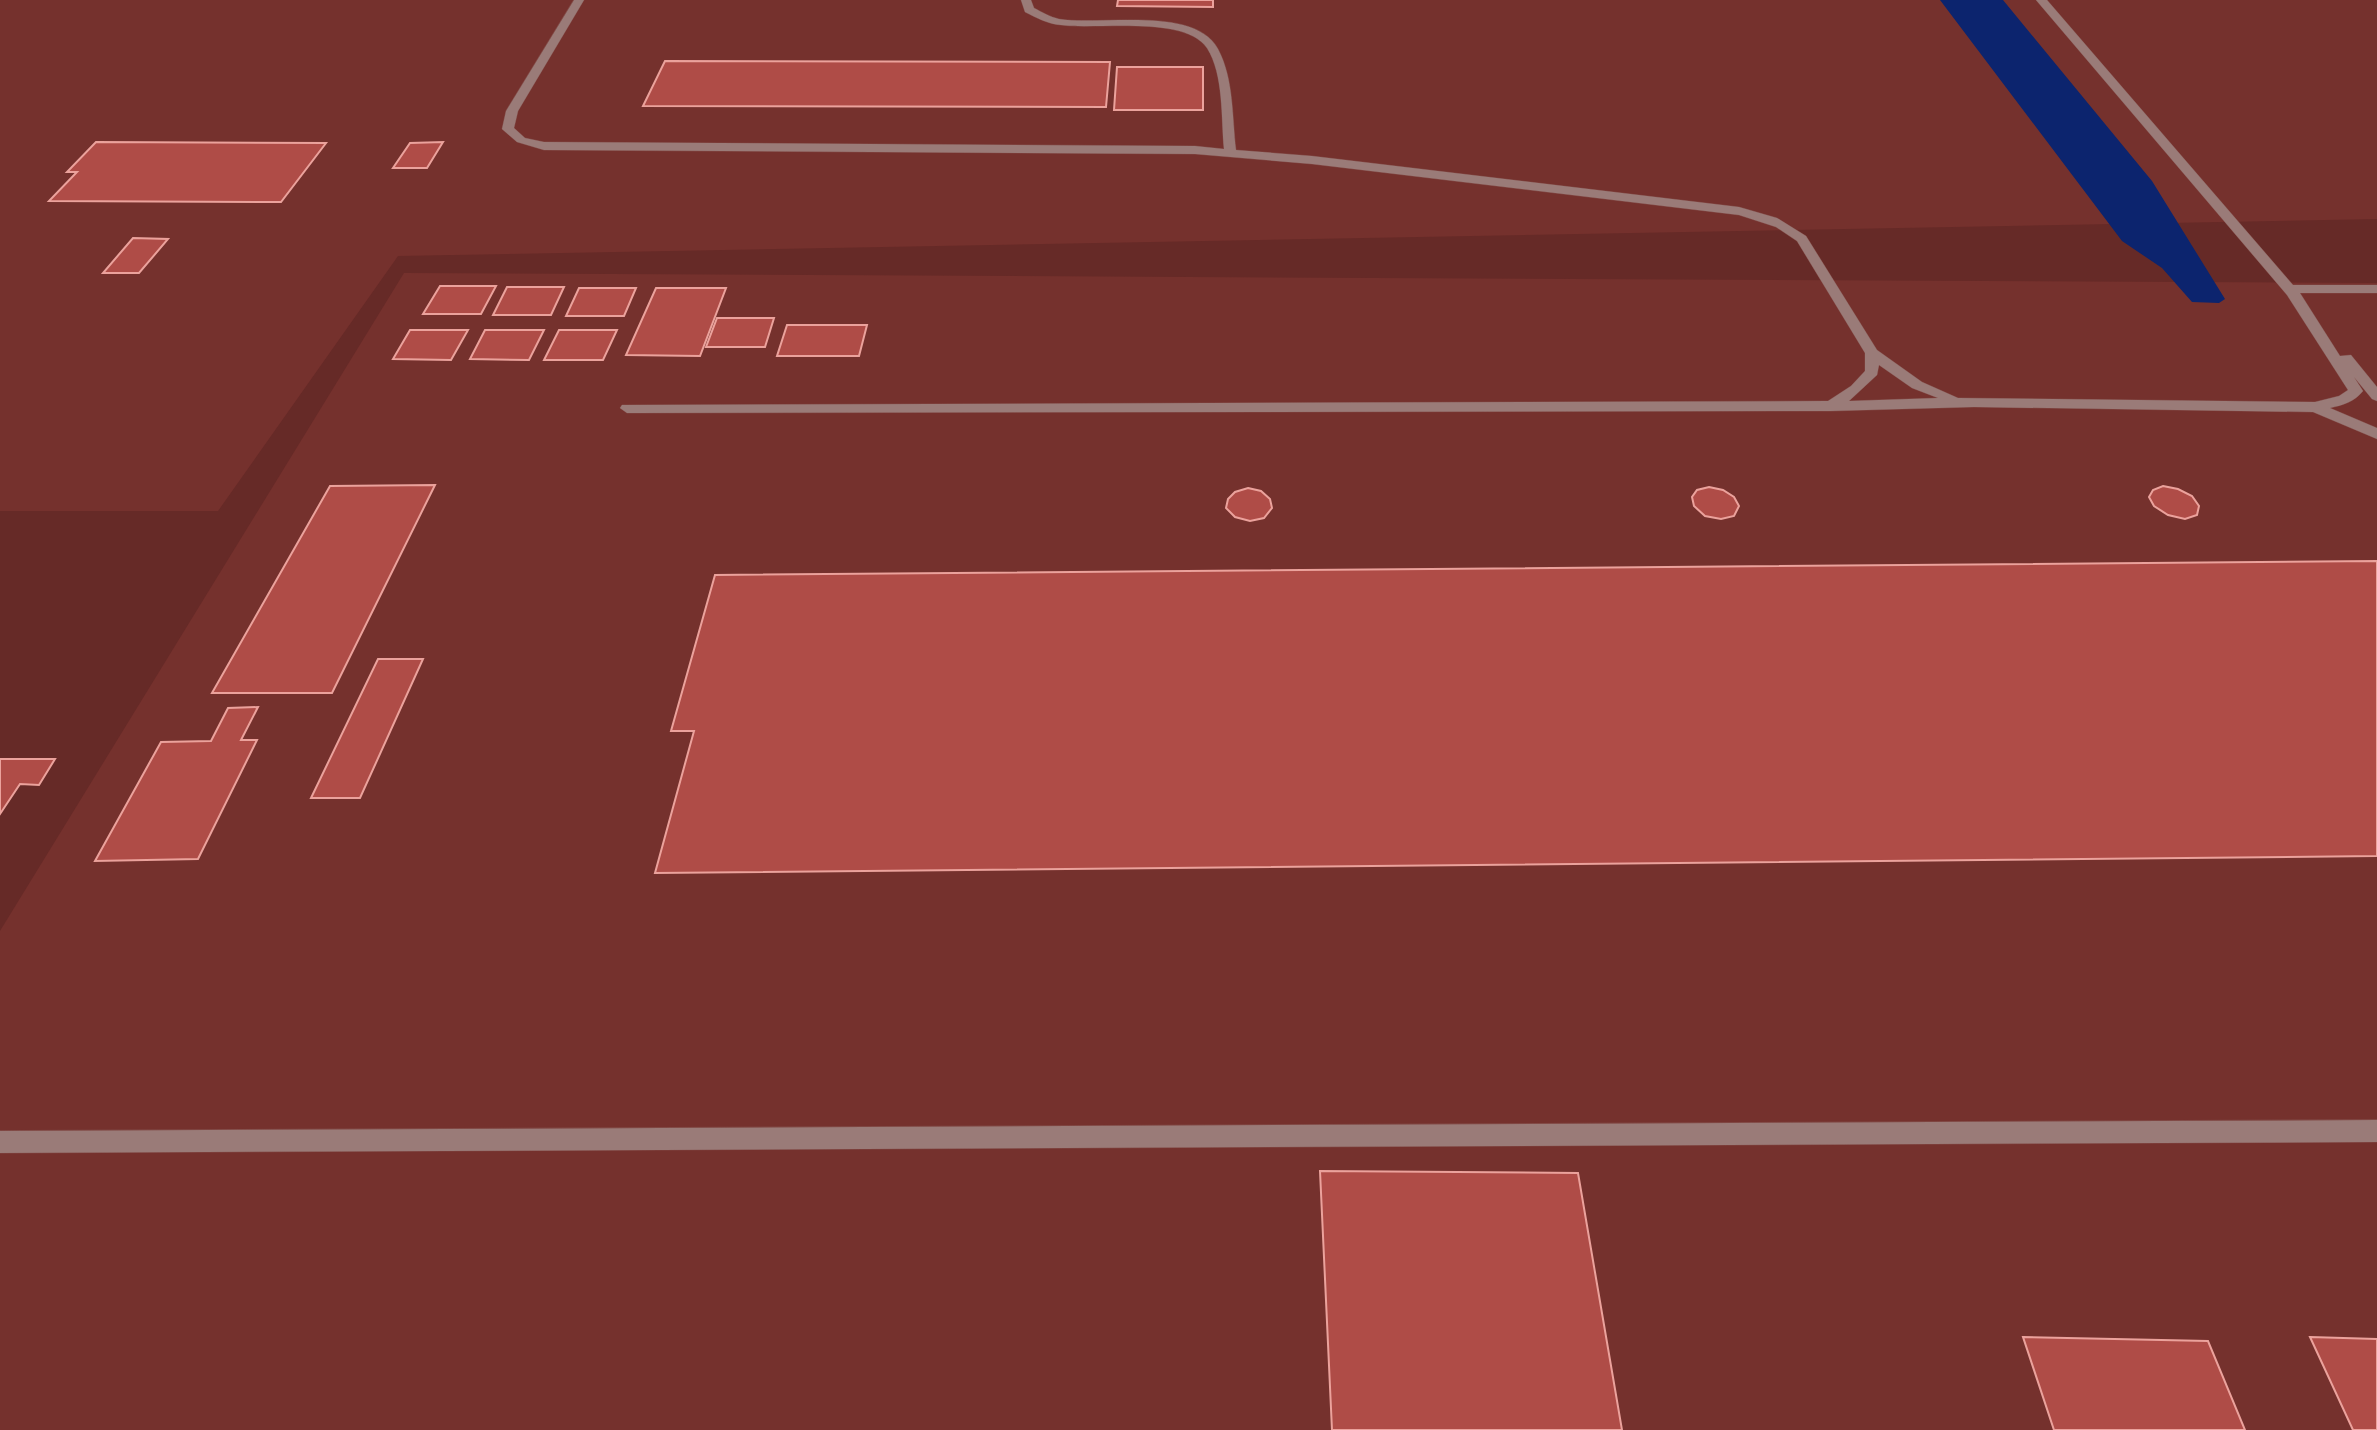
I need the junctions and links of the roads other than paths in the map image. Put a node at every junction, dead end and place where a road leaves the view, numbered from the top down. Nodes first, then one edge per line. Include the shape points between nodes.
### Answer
1 (579, 0) edge
2 (1026, 0) edge
3 (2041, 0) edge
4 (1230, 152) junction
5 (2290, 289) junction
6 (2377, 289) edge
7 (1872, 352) junction
8 (2377, 396) edge
9 (1974, 402) junction
10 (1831, 406) junction
11 (2315, 407) junction
12 (627, 408) dead end
13 (2377, 434) edge
14 (2377, 1131) edge
15 (0, 1142) edge

1 - 4 lane via 512,111 508,129 521,139 544,146
2 - 4 lane via 1029,9 1057,22 1171,26 1196,33 1212,45
3 - 5 lane
4 - 7 lane via 1739,211 1771,219 1802,239
5 - 6 lane
5 - 8 lane
5 - 11 lane via 2356,391 2344,400
7 - 9 lane via 1917,385 1942,397
7 - 10 lane via 1872,372 1857,389
9 - 10 lane
9 - 11 lane
10 - 12 lane
11 - 13 lane
14 - 15 lane

